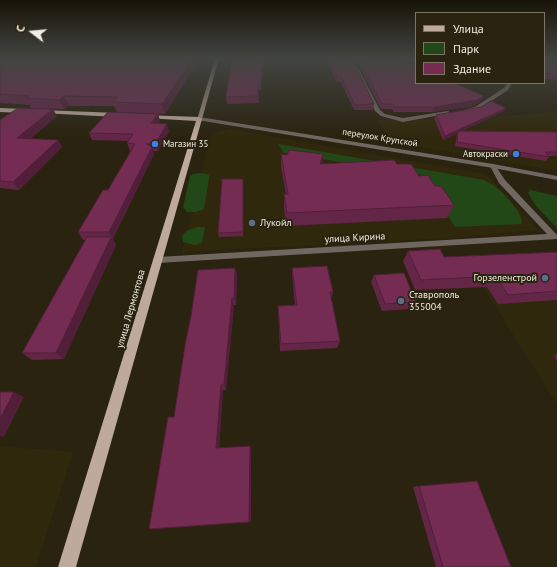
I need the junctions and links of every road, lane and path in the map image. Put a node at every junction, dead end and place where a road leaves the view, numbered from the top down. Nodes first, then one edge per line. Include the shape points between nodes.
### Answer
1 (209, 84) edge
2 (365, 84) edge
3 (509, 84) edge
4 (0, 110) edge
5 (462, 110) edge
6 (31, 112) edge
7 (39, 112) edge
8 (455, 112) edge
9 (125, 115) edge
10 (141, 115) edge
11 (199, 119) junction
12 (493, 166) junction
13 (557, 178) edge
14 (158, 260) junction
15 (67, 567) edge

1 - 11 main road, улица Лермонтова
2 - 8 street via 378,111 392,119 403,120
3 - 5 street via 477,108
4 - 6 main road
7 - 9 main road
10 - 11 main road
11 - 12 street, переулок Крупской
11 - 14 main road, улица Лермонтова
12 - 13 street, переулок Крупской
12 - 14 street, улица Кирина via 502,181 554,237
14 - 15 main road, улица Лермонтова

